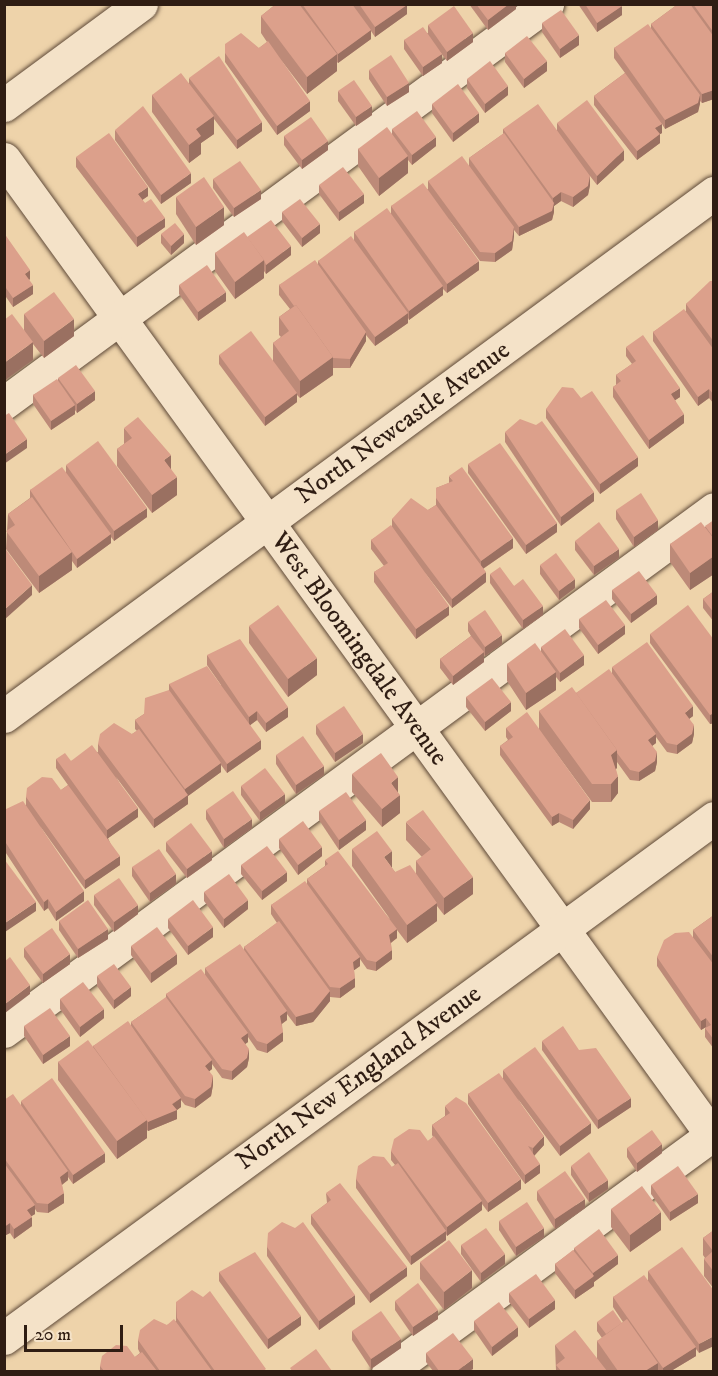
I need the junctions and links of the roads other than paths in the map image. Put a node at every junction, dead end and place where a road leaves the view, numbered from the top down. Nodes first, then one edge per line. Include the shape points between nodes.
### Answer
1 (141, 4) edge
2 (547, 4) edge
3 (4, 105) edge
4 (4, 159) edge
5 (714, 194) edge
6 (119, 318) junction
7 (4, 403) edge
8 (714, 508) edge
9 (268, 522) junction
10 (4, 716) edge
11 (416, 728) junction
12 (714, 818) edge
13 (562, 929) junction
14 (4, 1031) edge
15 (713, 1135) edge
16 (4, 1338) edge
17 (388, 1371) edge

1 - 3 street
2 - 6 street
4 - 6 street, West Bloomingdale Avenue
5 - 9 street, North Newcastle Avenue
6 - 7 street
6 - 9 street, West Bloomingdale Avenue
8 - 11 street
9 - 10 street, North Newcastle Avenue
9 - 11 street, West Bloomingdale Avenue
11 - 13 street, West Bloomingdale Avenue
11 - 14 street
12 - 13 street, North New England Avenue
13 - 15 street, West Bloomingdale Avenue
13 - 16 street, North New England Avenue
15 - 17 street

